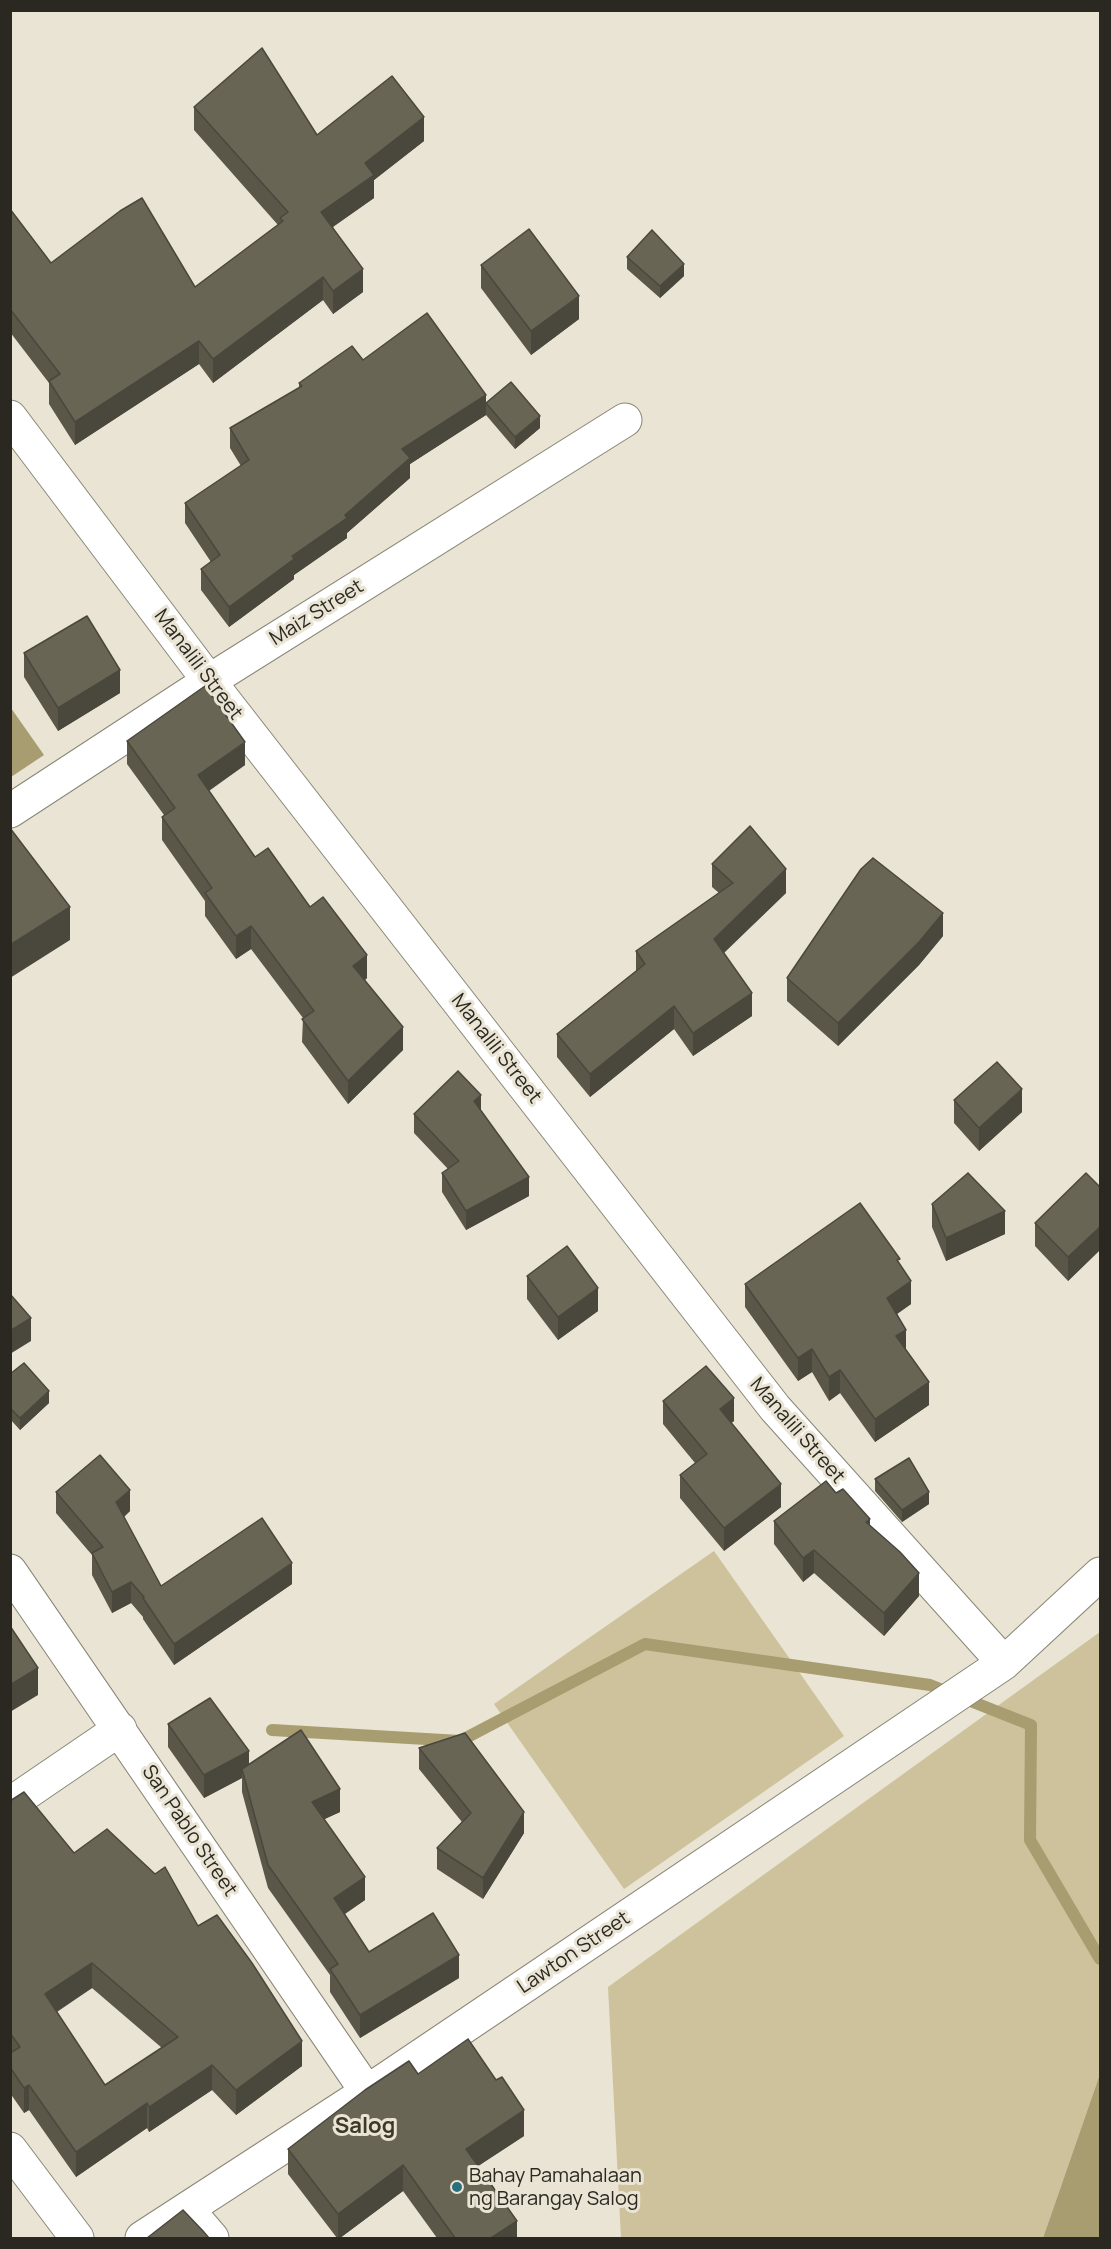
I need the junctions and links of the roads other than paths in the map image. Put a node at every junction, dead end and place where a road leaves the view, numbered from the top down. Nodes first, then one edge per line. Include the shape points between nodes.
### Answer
1 (10, 417) edge
2 (625, 420) dead end
3 (209, 681) junction
4 (10, 811) edge
5 (10, 1571) edge
6 (1101, 1574) edge
7 (1004, 1663) junction
8 (120, 1729) junction
9 (10, 1804) edge
10 (367, 2092) junction
11 (10, 2150) edge
12 (187, 2209) junction
13 (77, 2238) edge
14 (142, 2238) edge
15 (212, 2238) edge

1 - 3 street, Manalili Street
2 - 3 street, Maiz Street
3 - 4 street, Maiz Street
3 - 7 street, Manalili Street via 774,1408
5 - 8 street, San Pablo Street
6 - 7 street, Lawton Street
7 - 10 street, Lawton Street
8 - 9 street
8 - 10 street, San Pablo Street
10 - 12 street, Lawton Street
11 - 13 street
12 - 14 street, Lawton Street
12 - 15 street

